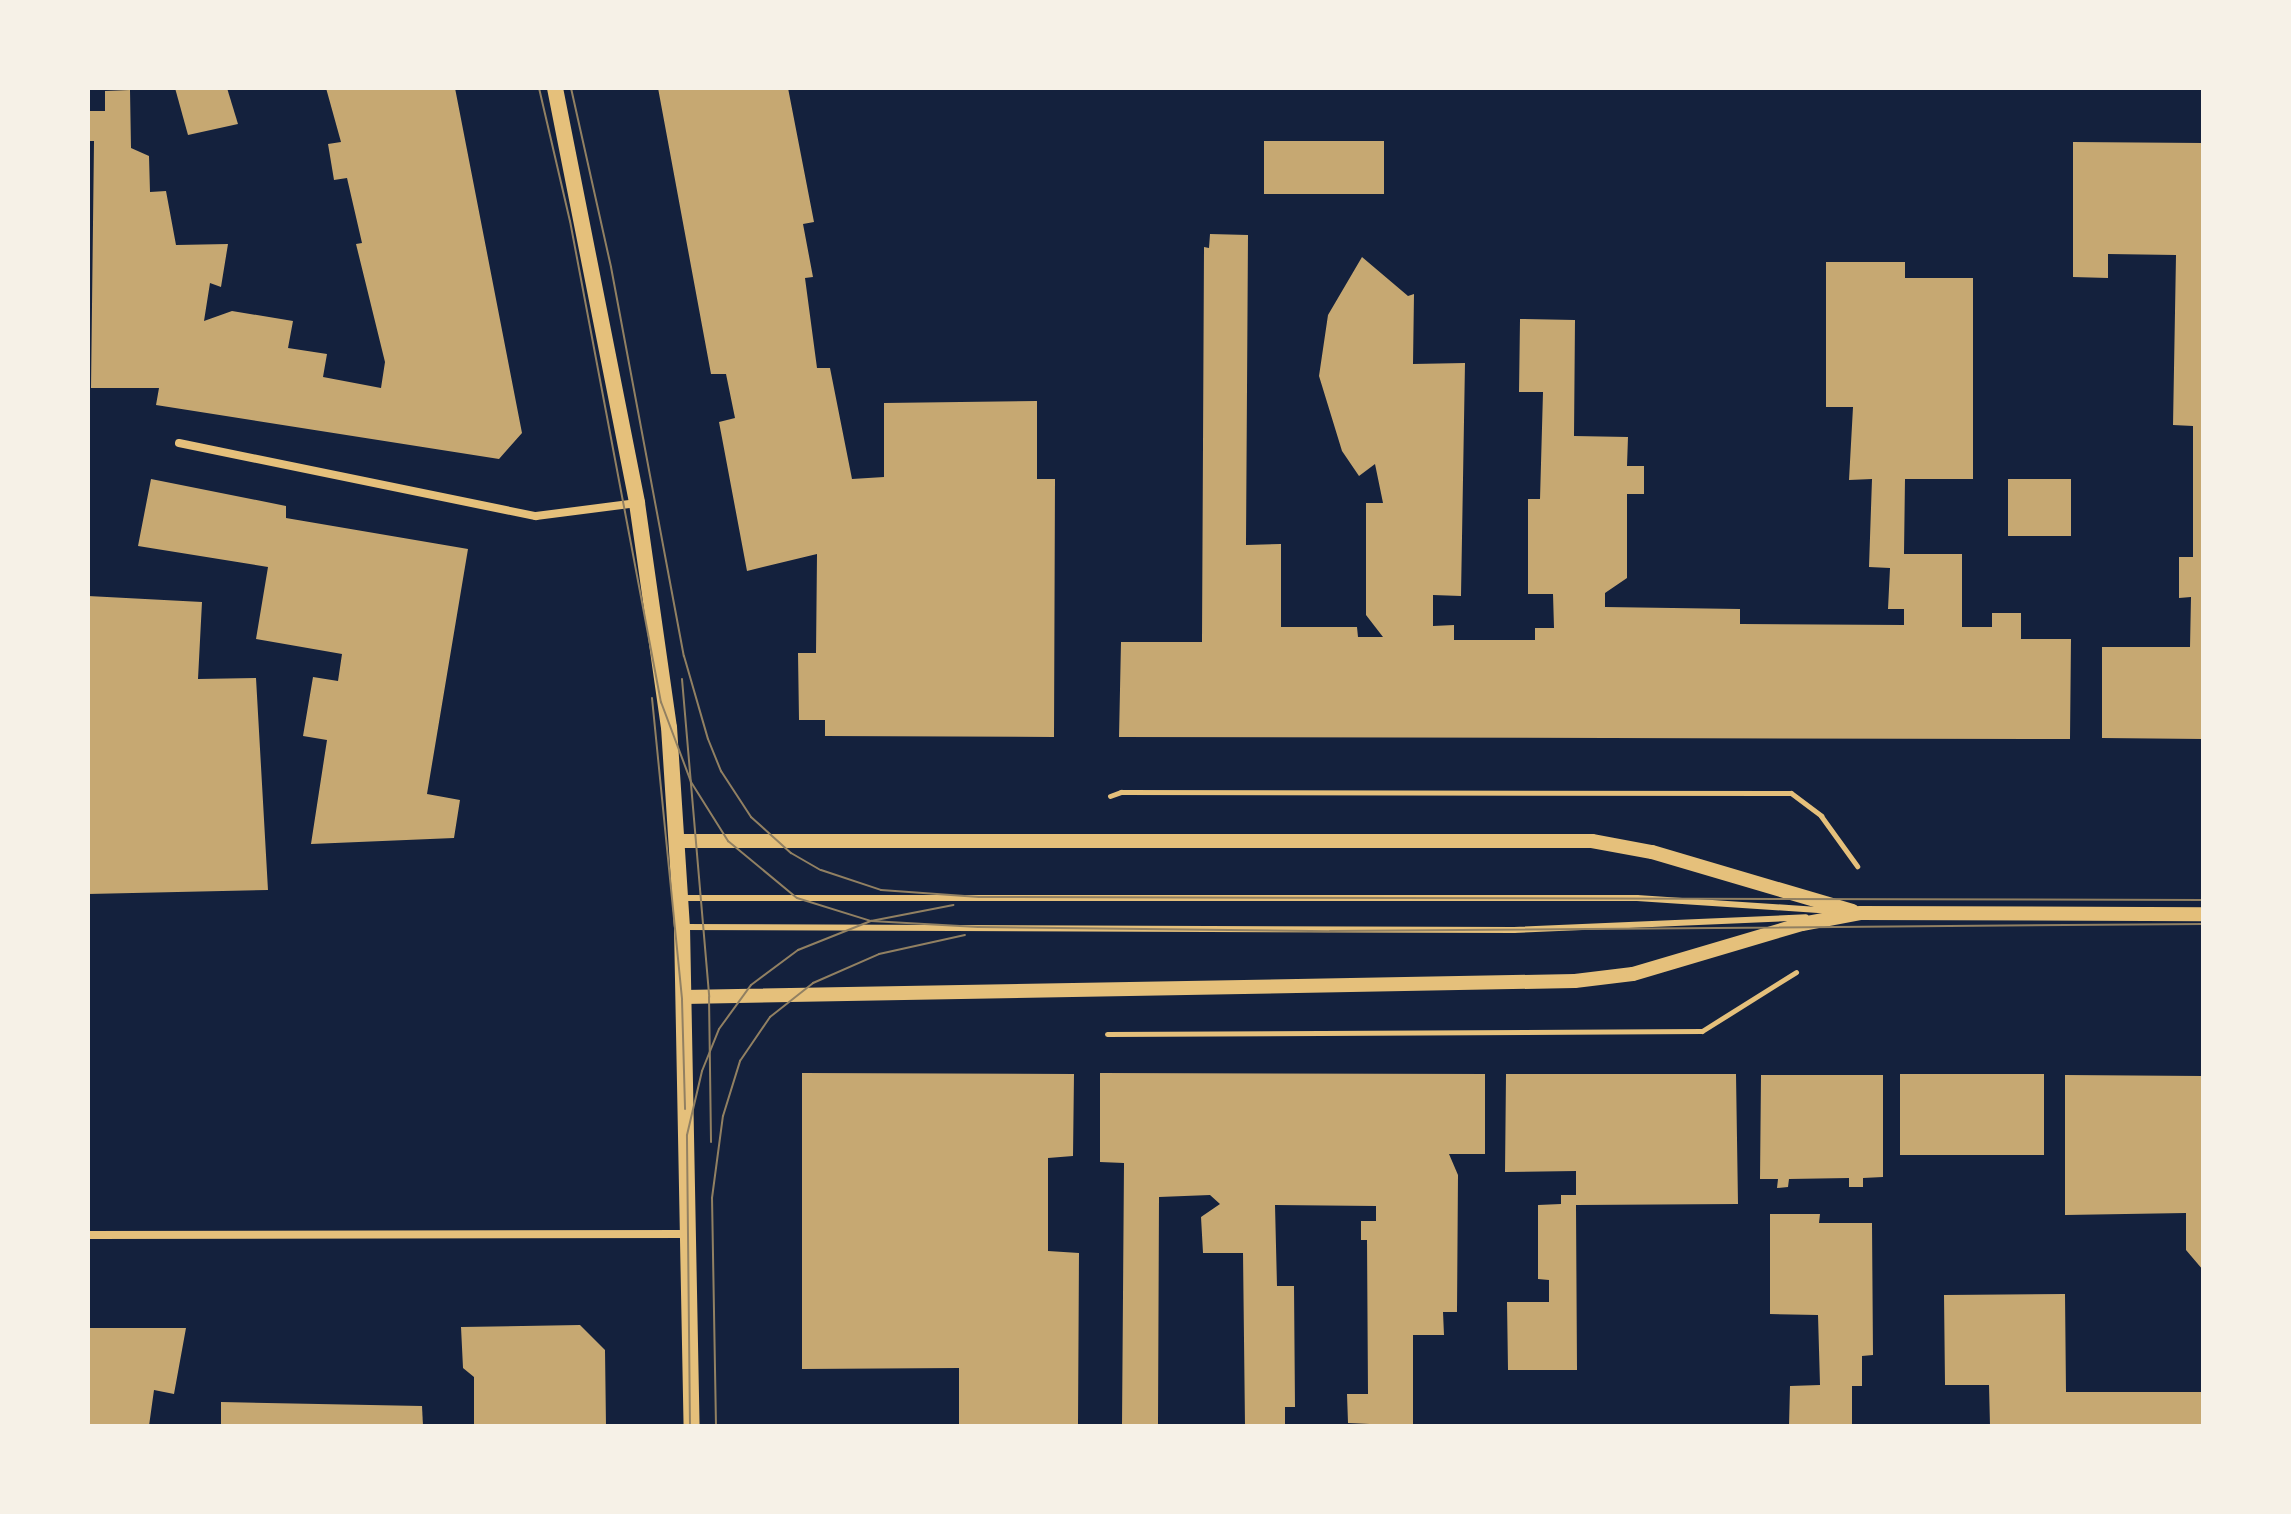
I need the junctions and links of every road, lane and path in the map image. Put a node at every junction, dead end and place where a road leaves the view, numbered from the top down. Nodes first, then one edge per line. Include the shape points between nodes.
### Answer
1 (555, 88) edge
2 (179, 443) dead end
3 (637, 503) junction
4 (677, 841) junction
5 (681, 898) junction
6 (1860, 913) junction
7 (2203, 914) edge
8 (682, 927) junction
9 (684, 997) junction
10 (687, 1234) junction
11 (88, 1235) edge
12 (692, 1426) edge

1 - 3 main road
2 - 3 street via 536,516
3 - 4 main road via 661,657
4 - 5 main road
4 - 6 street via 1592,841 1652,852 1800,900
5 - 6 lane via 1637,898
5 - 8 main road
6 - 7 street
6 - 8 lane via 1514,930
6 - 9 street via 1802,924 1633,974 1575,981
8 - 9 main road
9 - 10 main road
10 - 11 street
10 - 12 main road

